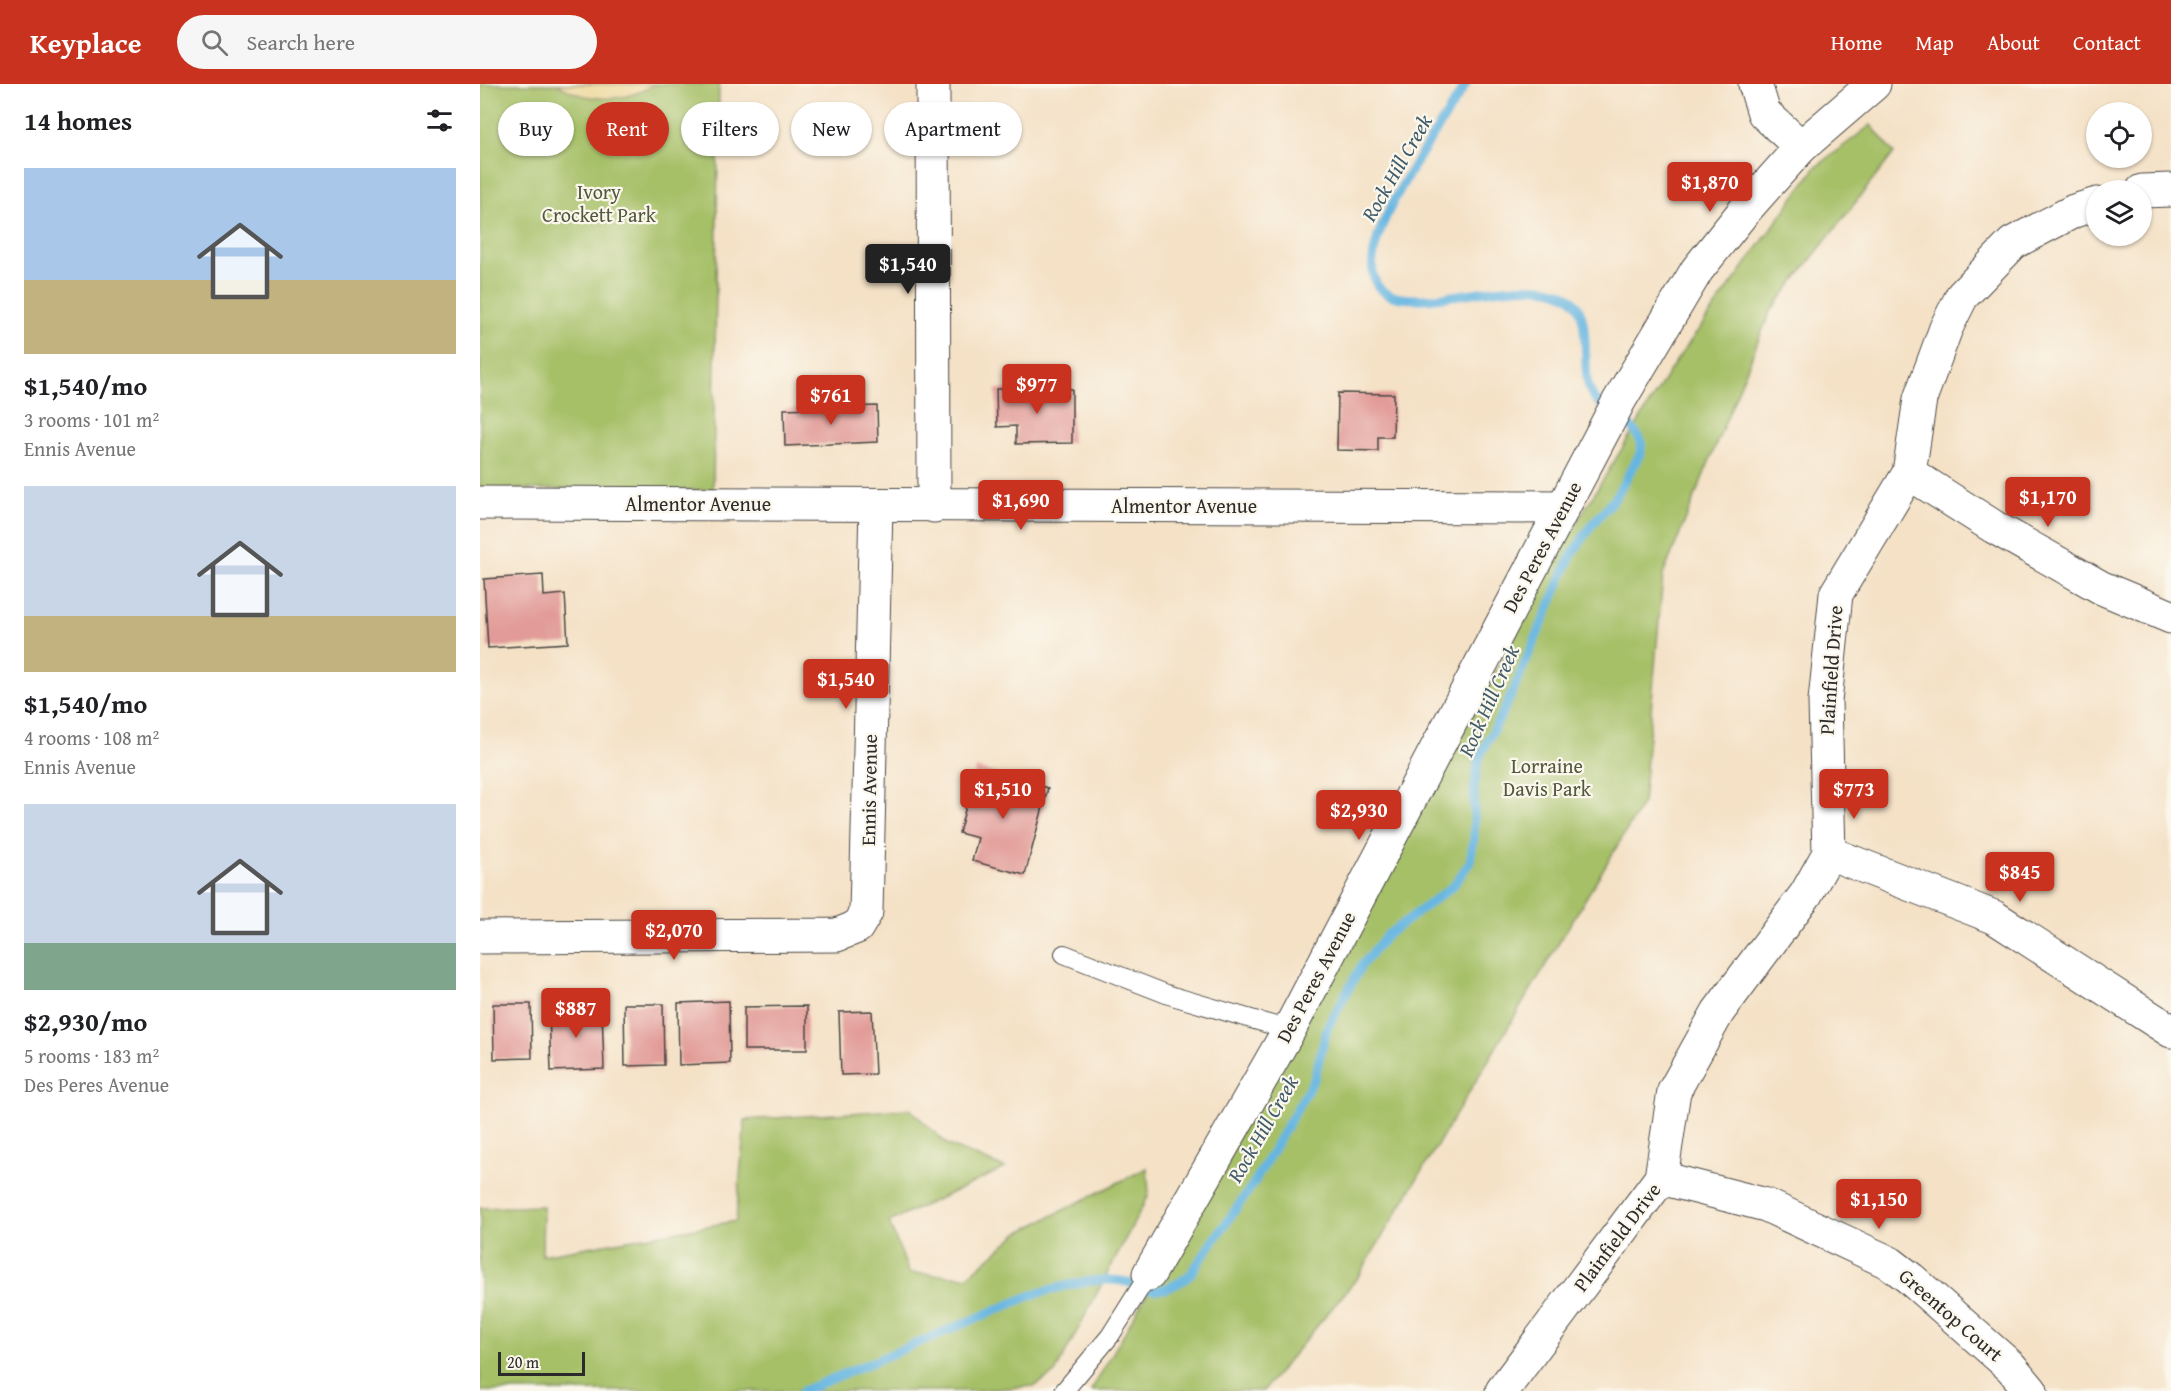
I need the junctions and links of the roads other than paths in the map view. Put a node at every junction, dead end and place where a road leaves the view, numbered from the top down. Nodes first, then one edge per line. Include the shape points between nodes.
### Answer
1 (933, 84) edge
2 (1755, 84) edge
3 (1874, 84) edge
4 (1801, 147) junction
5 (2171, 190) edge
6 (2152, 191) edge
7 (2086, 207) edge
8 (1909, 473) junction
9 (480, 503) edge
10 (876, 506) junction
11 (934, 506) junction
12 (1563, 507) junction
13 (2171, 617) edge
14 (1829, 853) junction
15 (480, 937) edge
16 (1064, 954) dead end
17 (1289, 1030) junction
18 (2171, 1031) edge
19 (1661, 1178) junction
20 (1142, 1285) joint
21 (1064, 1391) edge
22 (1502, 1391) edge
23 (2031, 1391) edge

1 - 11 street
2 - 4 street via 1764,113
3 - 4 street, Des Peres Avenue
4 - 12 street, Des Peres Avenue via 1697,270 1612,414
5 - 6 street
7 - 8 street, Plainfield Drive via 2013,243 1962,296 1920,399
8 - 13 street via 2102,588
8 - 14 street, Plainfield Drive via 1836,594 1825,701
9 - 10 street, Almentor Avenue
10 - 11 street, Almentor Avenue
10 - 15 street, Ennis Avenue via 866,912 857,927 837,935
11 - 12 street, Almentor Avenue
12 - 17 street, Des Peres Avenue
14 - 18 street via 1994,917
14 - 19 street, Plainfield Drive via 1806,894 1718,1012 1674,1091
16 - 17 lane via 1169,995
17 - 20 street, Des Peres Avenue
19 - 22 street, Plainfield Drive
19 - 23 street, Greentop Court via 1766,1205 1890,1263 2003,1359
20 - 21 lane via 1104,1343

